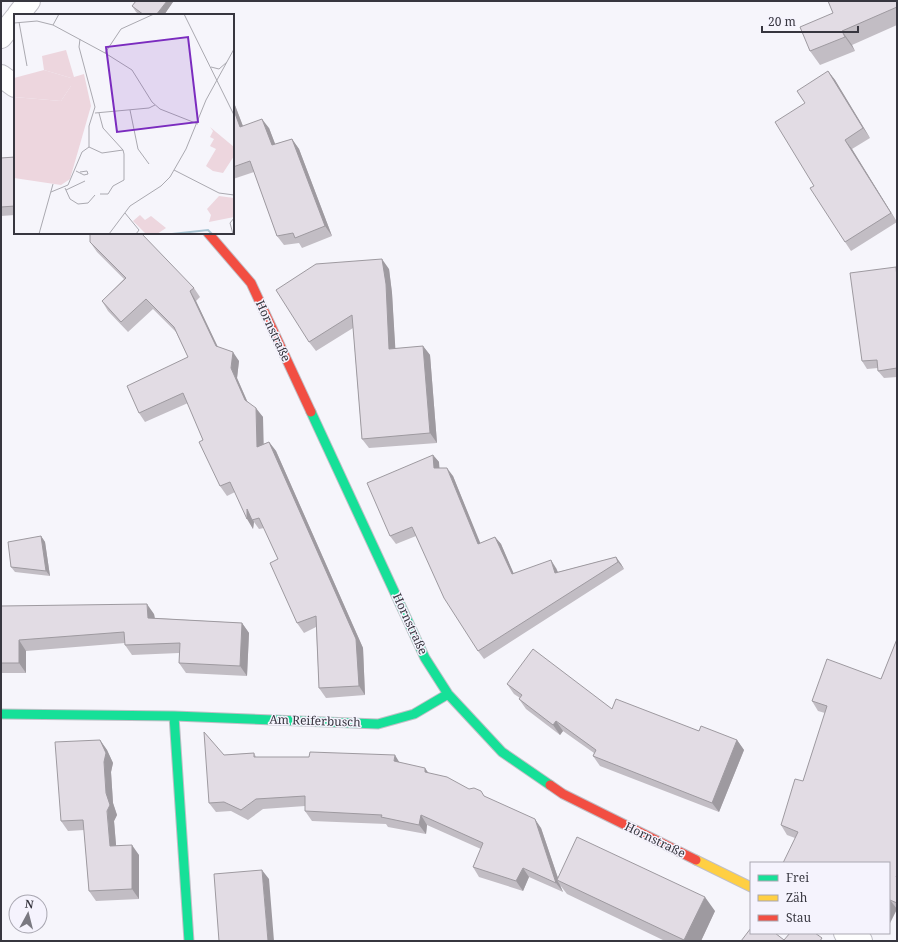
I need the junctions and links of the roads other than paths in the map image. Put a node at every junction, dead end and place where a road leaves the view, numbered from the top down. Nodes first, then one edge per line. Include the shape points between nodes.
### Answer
1 (29, 1) edge
2 (19, 14) edge
3 (14, 20) edge
4 (1, 37) edge
5 (1, 76) edge
6 (14, 85) edge
7 (209, 234) edge
8 (448, 694) junction
9 (1, 714) edge
10 (174, 716) junction
11 (750, 887) edge
12 (847, 934) edge
13 (189, 941) edge
14 (861, 941) edge

1 - 2 street
3 - 4 street
5 - 6 street
7 - 8 street, Hornstraße via 251,283 425,658
8 - 10 street, Am Reiferbusch via 414,714 378,724
8 - 11 street, Hornstraße via 502,752 563,794
9 - 10 street, Am Reiferbusch
10 - 13 street
12 - 14 street

